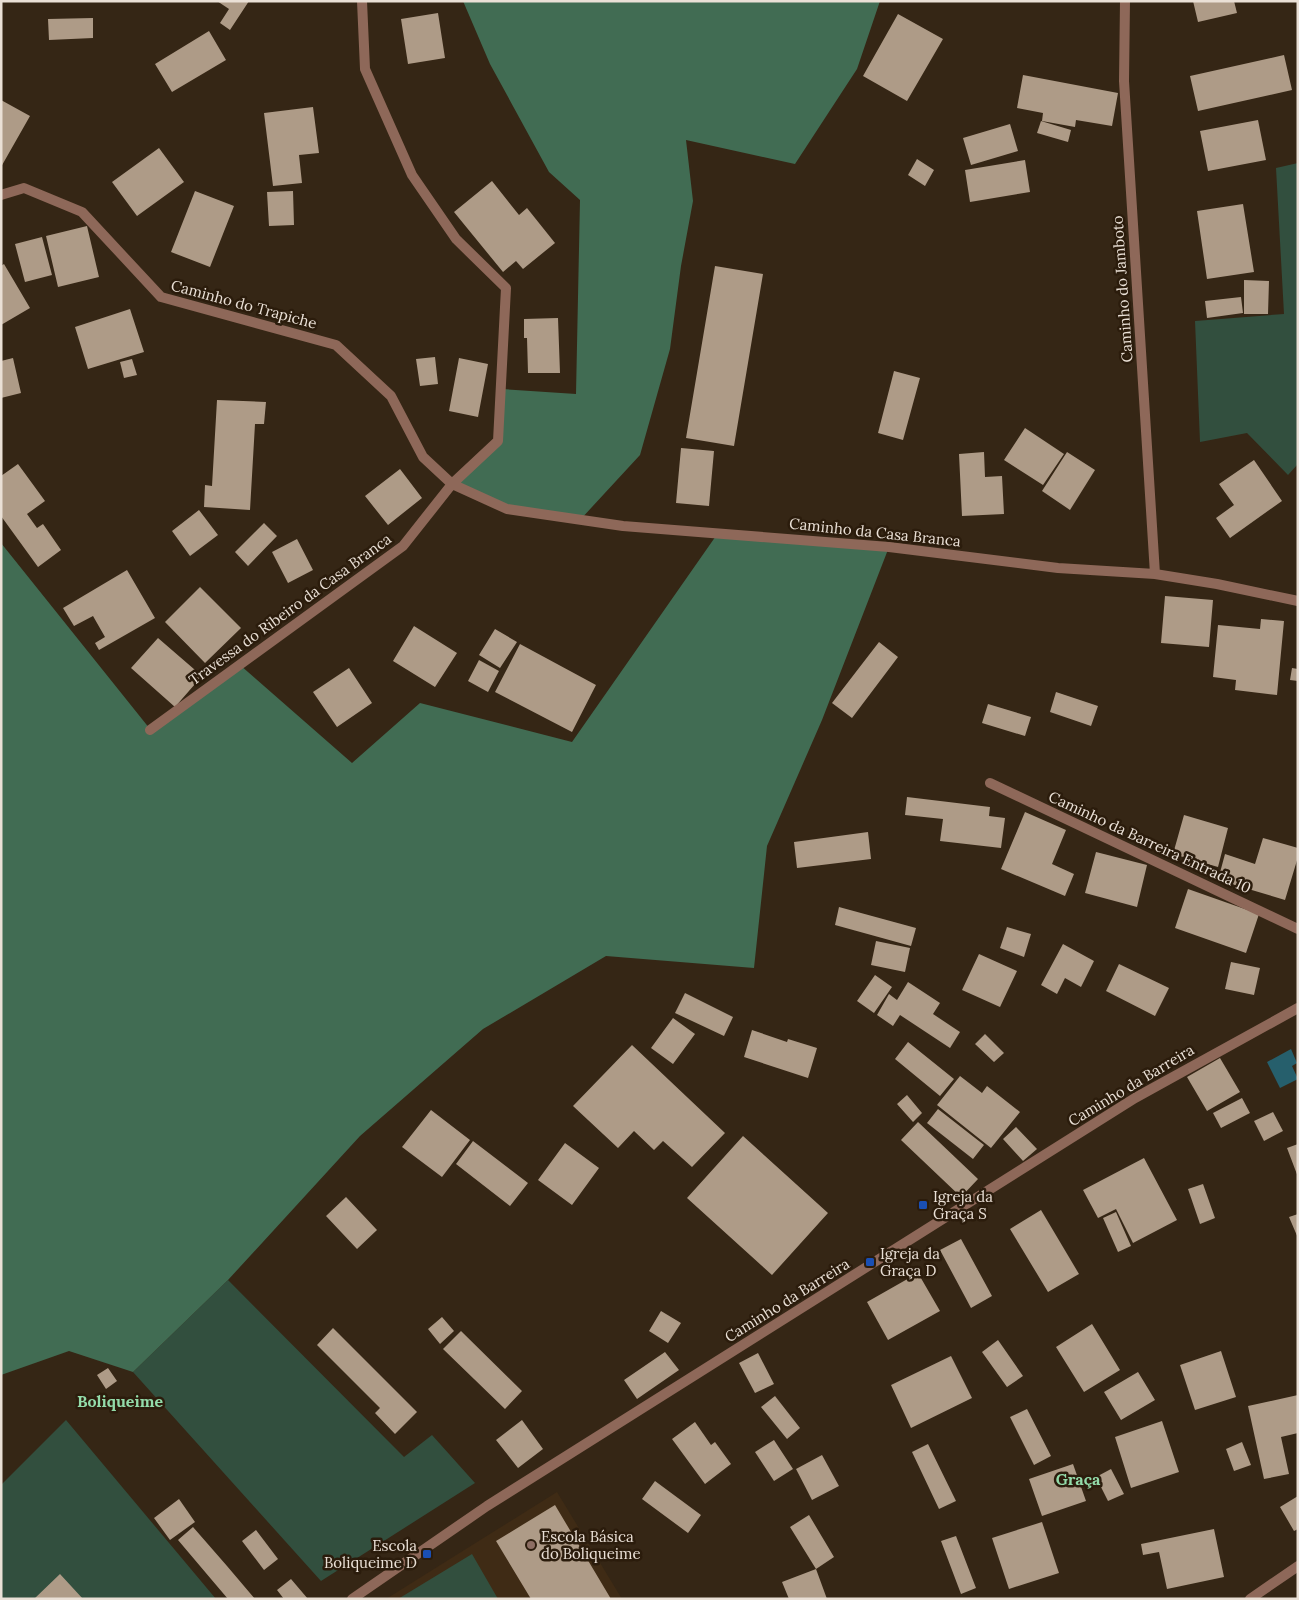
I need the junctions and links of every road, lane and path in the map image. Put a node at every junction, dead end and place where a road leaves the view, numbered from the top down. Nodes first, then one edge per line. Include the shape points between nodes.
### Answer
1 (362, 1) edge
2 (1125, 1) edge
3 (1, 195) edge
4 (452, 484) junction
5 (1155, 574) junction
6 (1298, 601) edge
7 (150, 730) dead end
8 (990, 783) dead end
9 (1298, 929) edge
10 (1298, 1008) edge
11 (1298, 1566) edge
12 (352, 1599) edge
13 (1250, 1599) edge

1 - 4 street, Travessa do Ribeiro da Casa Branca via 365,69 412,176 456,239 506,288 498,441
2 - 5 street, Caminho do Jamboto via 1124,81
3 - 4 street, Caminho do Trapiche via 24,188 82,212 161,297 336,345 391,396 423,457
4 - 5 street, Caminho da Casa Branca via 508,509 623,526 889,547 1058,568
4 - 7 street, Travessa do Ribeiro da Casa Branca via 403,546
5 - 6 street, Caminho da Casa Branca
8 - 9 street, Caminho da Barreira Entrada 10
10 - 12 street, Caminho da Barreira via 1135,1098 487,1506
11 - 13 street

